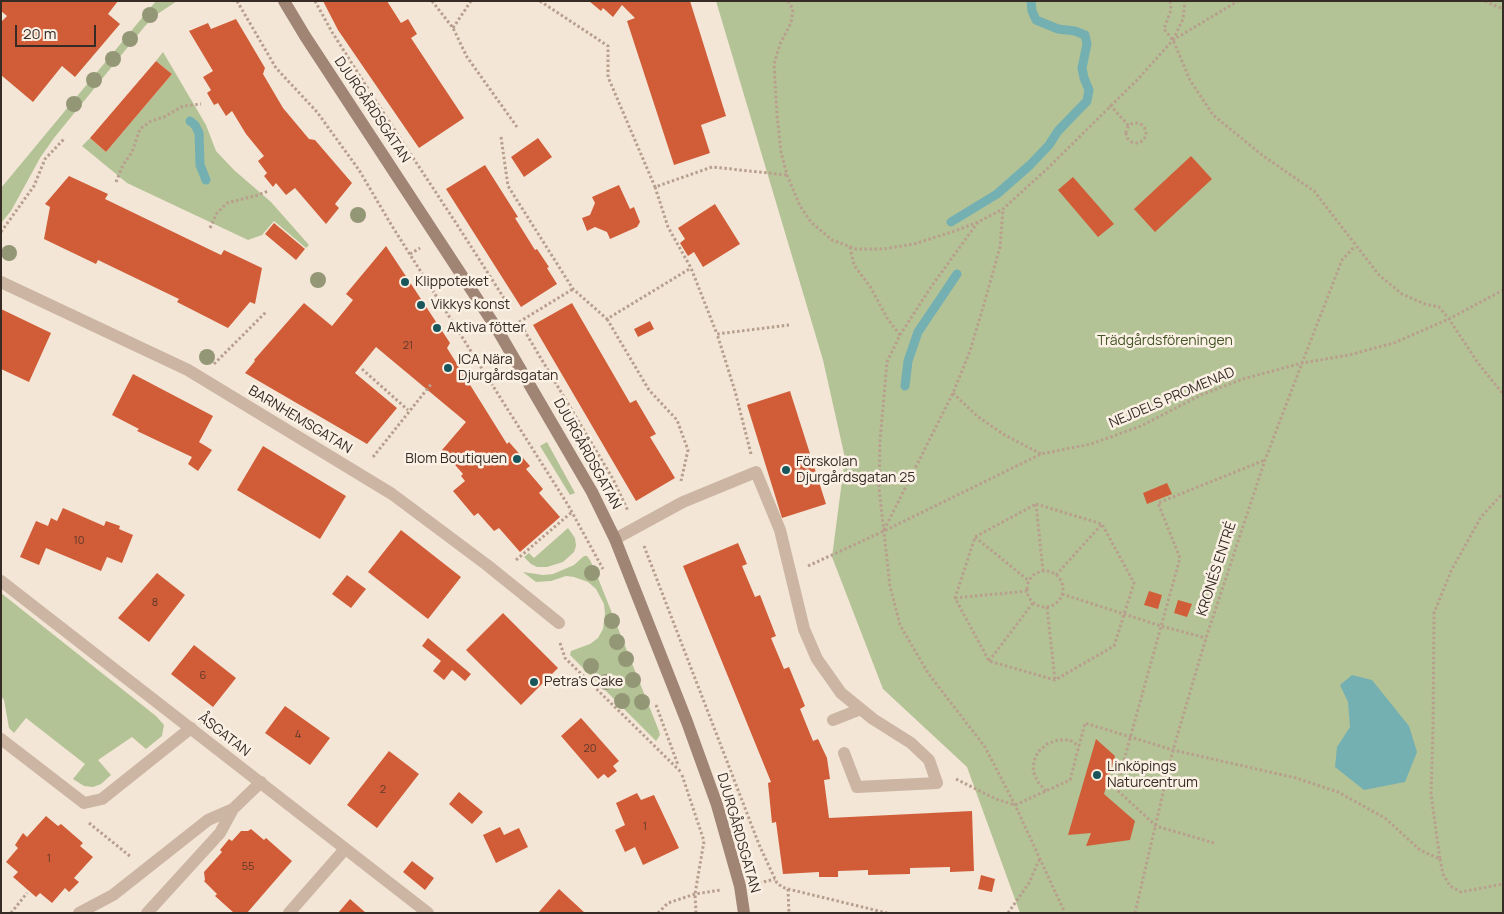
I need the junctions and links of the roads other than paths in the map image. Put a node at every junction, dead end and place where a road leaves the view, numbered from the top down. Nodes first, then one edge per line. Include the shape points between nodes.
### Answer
1 (284, 1) edge
2 (1, 282) edge
3 (615, 538) junction
4 (1, 581) edge
5 (559, 623) road end
6 (861, 710) junction
7 (833, 720) dead end
8 (191, 728) junction
9 (1, 739) edge
10 (844, 753) dead end
11 (261, 782) junction
12 (232, 809) junction
13 (345, 848) junction
14 (79, 913) edge
15 (147, 913) edge
16 (289, 913) edge
17 (428, 913) edge
18 (744, 913) edge

1 - 3 main road, DJURGÅRDSGATAN via 497,329 592,492
2 - 5 street, BARNHEMSGATAN via 188,370 384,489
3 - 6 street via 683,502 756,472 780,530 804,629 817,659 841,693
3 - 18 main road, DJURGÅRDSGATAN via 717,805 740,886
4 - 8 street, ÅSGATAN
6 - 7 street
6 - 10 street via 911,743 929,760 937,783 857,787
8 - 9 street via 102,799 84,803
8 - 11 street, ÅSGATAN
11 - 12 street
11 - 13 street, ÅSGATAN
12 - 14 street via 208,820 113,895
12 - 15 street via 220,833
13 - 16 street
13 - 17 street, ÅSGATAN

